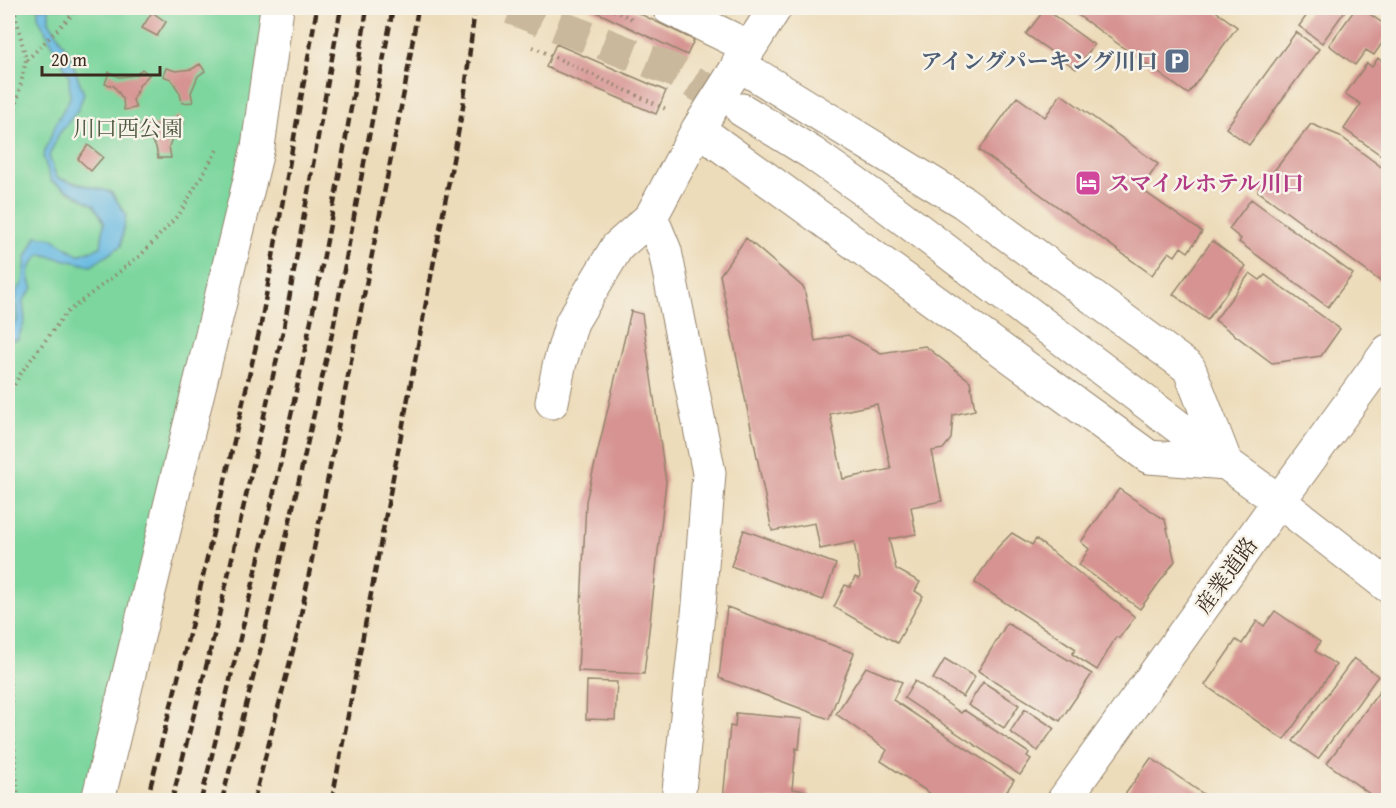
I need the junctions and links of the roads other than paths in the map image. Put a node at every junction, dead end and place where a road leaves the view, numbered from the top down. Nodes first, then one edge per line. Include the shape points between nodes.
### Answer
1 (277, 8) edge
2 (669, 8) edge
3 (775, 8) edge
4 (743, 56) junction
5 (742, 110) tunnel mouth
6 (698, 129) junction
7 (651, 217) junction
8 (1389, 351) edge
9 (552, 402) dead end
10 (1226, 463) junction
11 (1279, 501) junction
12 (1389, 586) edge
13 (98, 801) edge
14 (678, 801) edge
15 (1064, 801) edge

1 - 13 street via 255,157
2 - 4 street
3 - 4 street
4 - 6 street
4 - 10 street via 963,202 1190,368
5 - 10 street via 891,209
6 - 7 street
6 - 10 street via 1149,457
7 - 9 street via 618,247 572,322
7 - 14 street via 665,251 709,473
8 - 11 street, 産業道路
10 - 11 street
11 - 12 street
11 - 15 street, 産業道路

